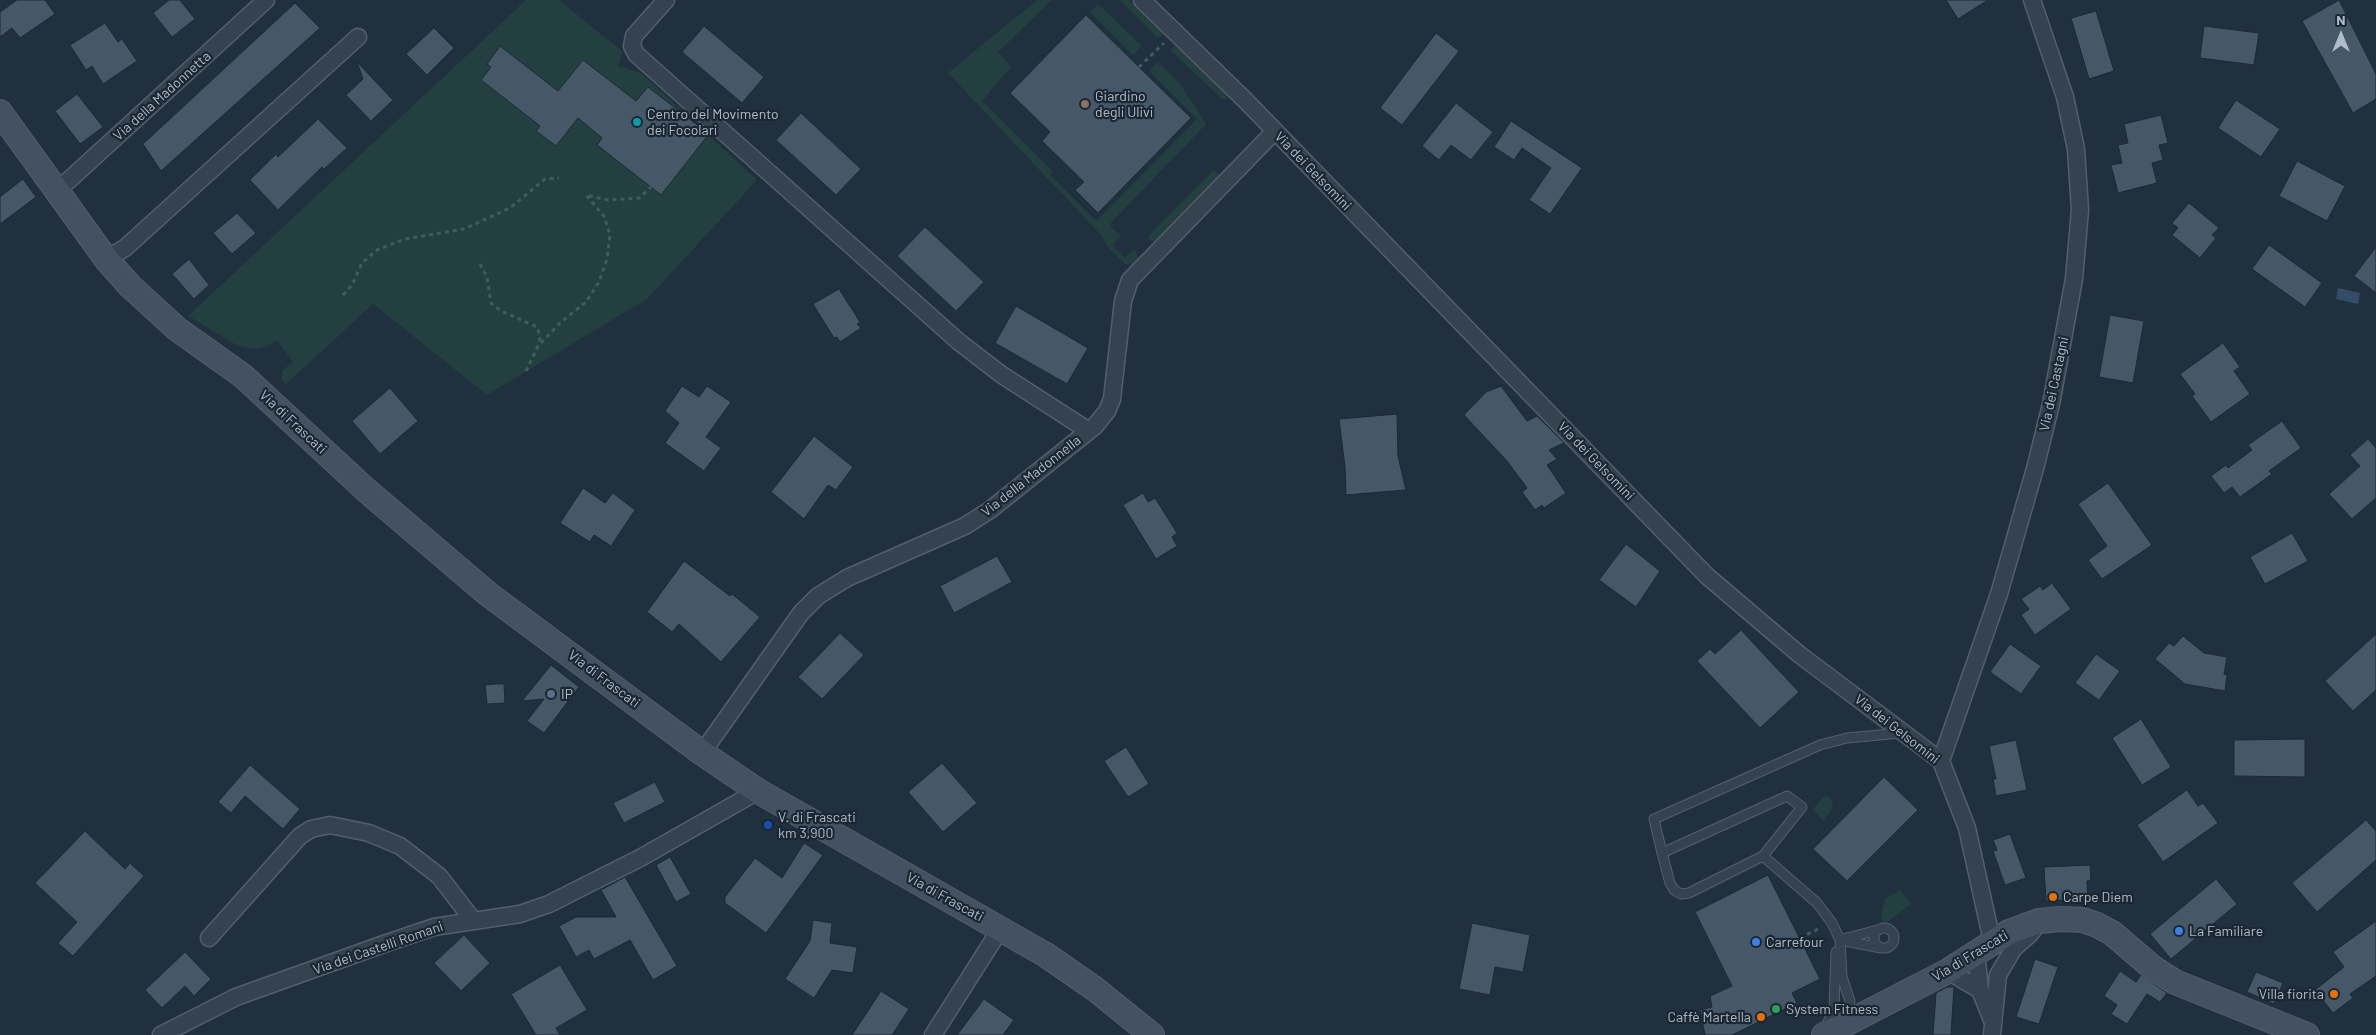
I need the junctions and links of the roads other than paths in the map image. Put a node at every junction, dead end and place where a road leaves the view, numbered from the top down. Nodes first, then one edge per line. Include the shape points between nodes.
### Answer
1 (266, 0) edge
2 (666, 0) edge
3 (1142, 0) edge
4 (2032, 0) edge
5 (358, 36) dead end
6 (0, 112) edge
7 (1274, 132) junction
8 (57, 191) junction
9 (106, 259) junction
10 (1089, 431) junction
11 (1904, 732) junction
12 (702, 753) junction
13 (1941, 761) junction
14 (758, 791) junction
15 (1662, 853) junction
16 (1763, 856) junction
17 (473, 920) junction
18 (1001, 928) junction
19 (1878, 930) junction
20 (209, 938) dead end
21 (1840, 940) junction
22 (1998, 943) junction
23 (1882, 948) junction
24 (1948, 971) junction
25 (1980, 990) junction
26 (1845, 1024) junction
27 (1992, 1028) edge
28 (161, 1035) edge
29 (933, 1035) edge
30 (1152, 1035) edge
31 (1820, 1035) edge
32 (1824, 1035) edge
33 (2307, 1035) edge

1 - 8 street, Via della Madonnetta
2 - 10 street via 634,36 632,46 636,54 959,342 1002,375
3 - 7 street, Via dei Gelsomini
4 - 13 street, Via dei Castagni via 2065,97 2076,150 2080,210 2076,270 2054,391 2036,465 1999,594
5 - 9 street via 125,248
6 - 8 main road, Via di Frascati
7 - 10 street, Via della Madonnella via 1130,280 1123,301 1114,384 1107,411
7 - 11 street, Via dei Gelsomini via 1495,355 1707,576 1800,655
8 - 9 main road, Via di Frascati
9 - 12 main road, Via di Frascati via 161,316 243,376 427,544 488,594
10 - 12 street, Via della Madonnella via 990,510 965,526 847,578 818,596 801,613
11 - 13 street, Via dei Gelsomini
11 - 15 lane via 1847,738 1820,745 1654,819
12 - 14 main road, Via di Frascati
13 - 22 street, Via dei Gelsomini via 1967,828
14 - 17 street, Via dei Castelli Romani via 565,898 520,914
14 - 18 main road, Via di Frascati
15 - 16 lane via 1672,887 1681,894
15 - 16 lane via 1787,796 1802,807
16 - 21 lane via 1817,903 1832,922
17 - 20 street via 439,876 400,846 369,833 330,825 311,829 300,836
17 - 28 street, Via dei Castelli Romani via 417,933 252,991 204,1011
18 - 29 street
18 - 30 main road, Via di Frascati via 1074,974
19 - 21 lane
19 - 23 lane via 1874,939
19 - 23 lane via 1888,929 1894,936 1891,946
21 - 23 lane
21 - 26 lane via 1841,968 1851,1009
21 - 31 lane via 1834,965 1834,1008
22 - 24 main road, Via di Frascati
22 - 25 street, Via dei Gelsomini
22 - 27 street
22 - 33 main road, Via di Frascati via 2039,921 2070,919 2097,925 2175,982
24 - 25 street
24 - 26 main road, Via di Frascati
25 - 27 street, Via dei Gelsomini
26 - 32 main road, Via di Frascati

